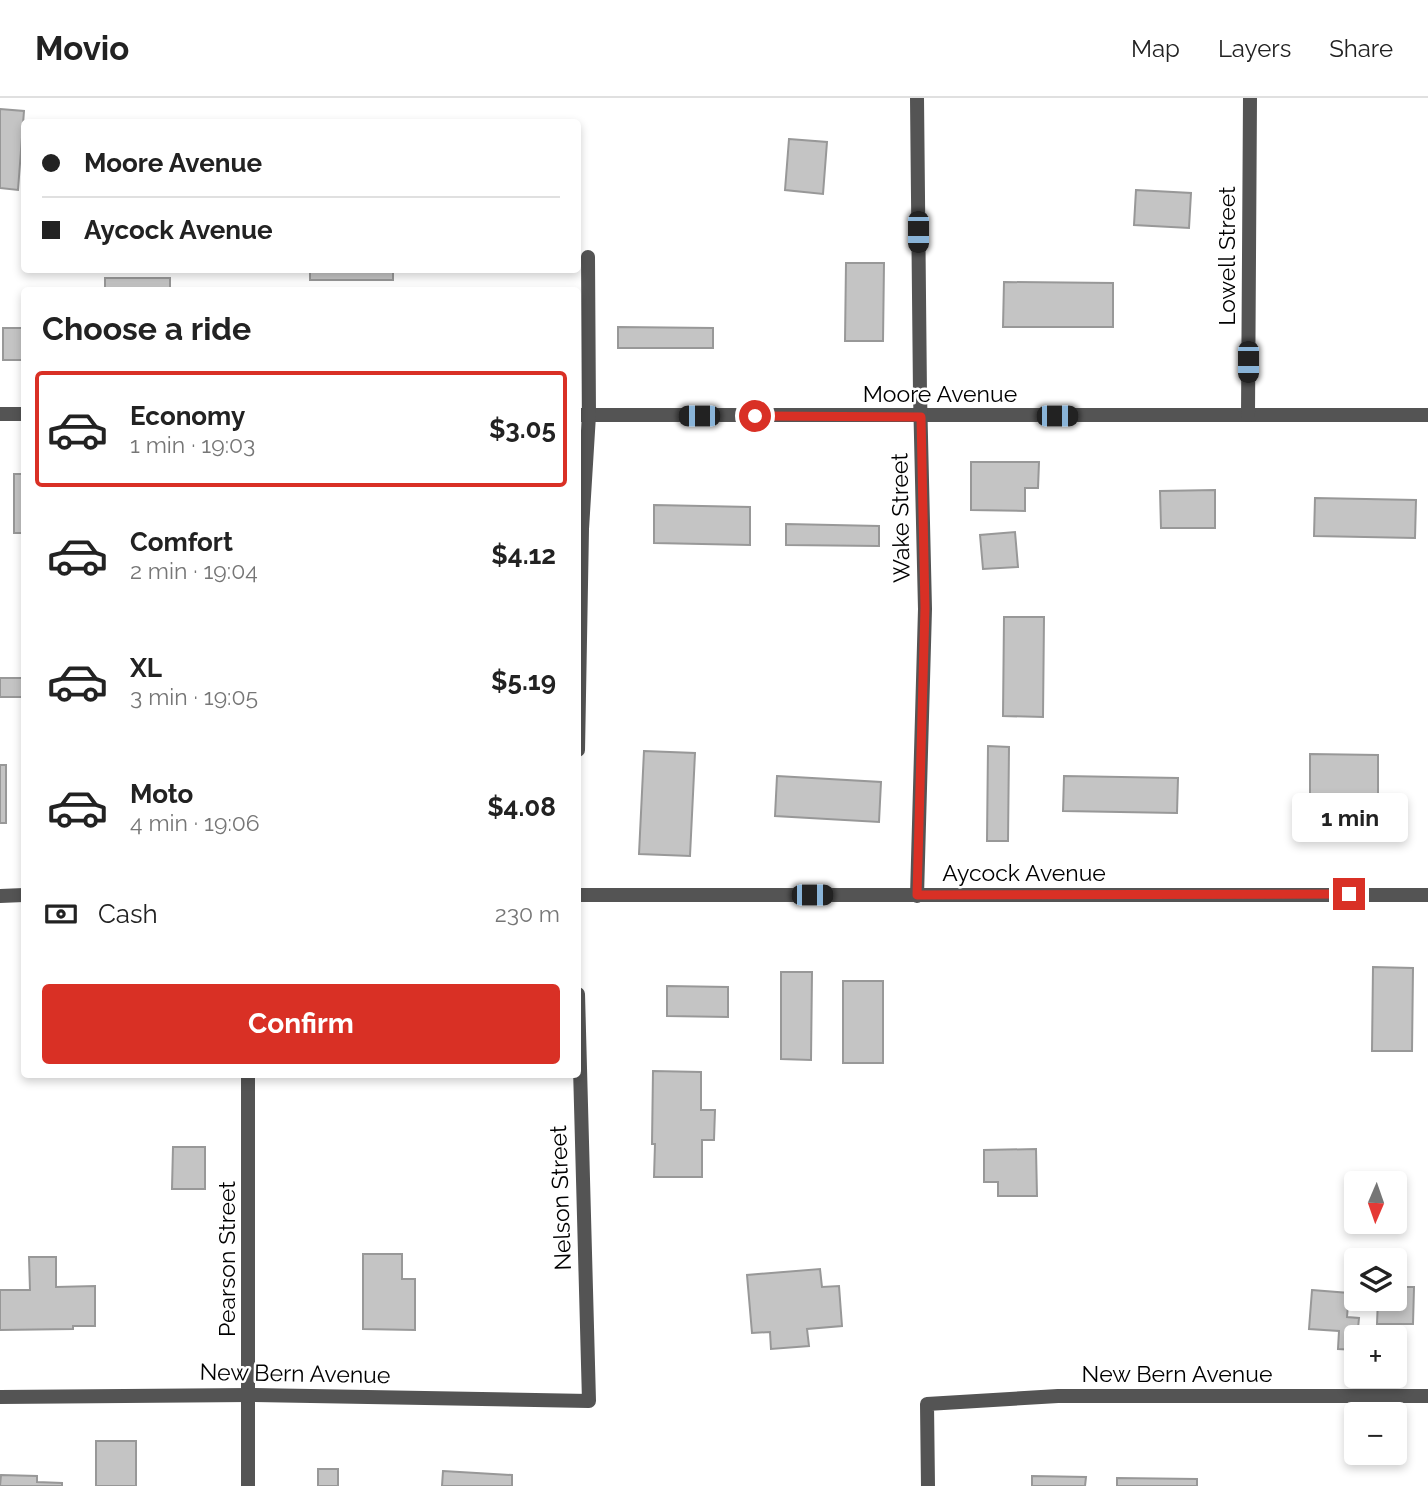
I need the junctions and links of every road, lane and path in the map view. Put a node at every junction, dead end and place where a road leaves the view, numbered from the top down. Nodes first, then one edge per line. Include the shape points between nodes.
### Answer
1 (917, 98) edge
2 (1250, 98) edge
3 (588, 257) dead end
4 (0, 414) edge
5 (21, 414) edge
6 (583, 415) edge
7 (1248, 415) junction
8 (1428, 415) edge
9 (921, 417) junction
10 (581, 584) edge
11 (21, 895) edge
12 (581, 895) edge
13 (917, 895) junction
14 (1428, 895) edge
15 (0, 896) edge
16 (247, 1078) edge
17 (580, 1078) edge
18 (250, 1395) junction
19 (0, 1396) edge
20 (1428, 1396) edge
21 (589, 1401) joint
22 (248, 1486) edge
23 (928, 1486) edge

1 - 9 street, Wake Street
2 - 7 street, Lowell Street
3 - 6 street
4 - 5 street
6 - 9 street, Moore Avenue
6 - 10 street
7 - 8 street, Moore Avenue
7 - 9 street, Moore Avenue
9 - 13 street, Wake Street via 925,608
11 - 15 street
12 - 13 street, Aycock Avenue
13 - 14 street, Aycock Avenue
16 - 18 street, Pearson Street
17 - 21 street, Nelson Street
18 - 19 street, New Bern Avenue
18 - 21 street, New Bern Avenue
18 - 22 street, Pearson Street
20 - 23 street, New Bern Avenue via 1058,1396 927,1404

